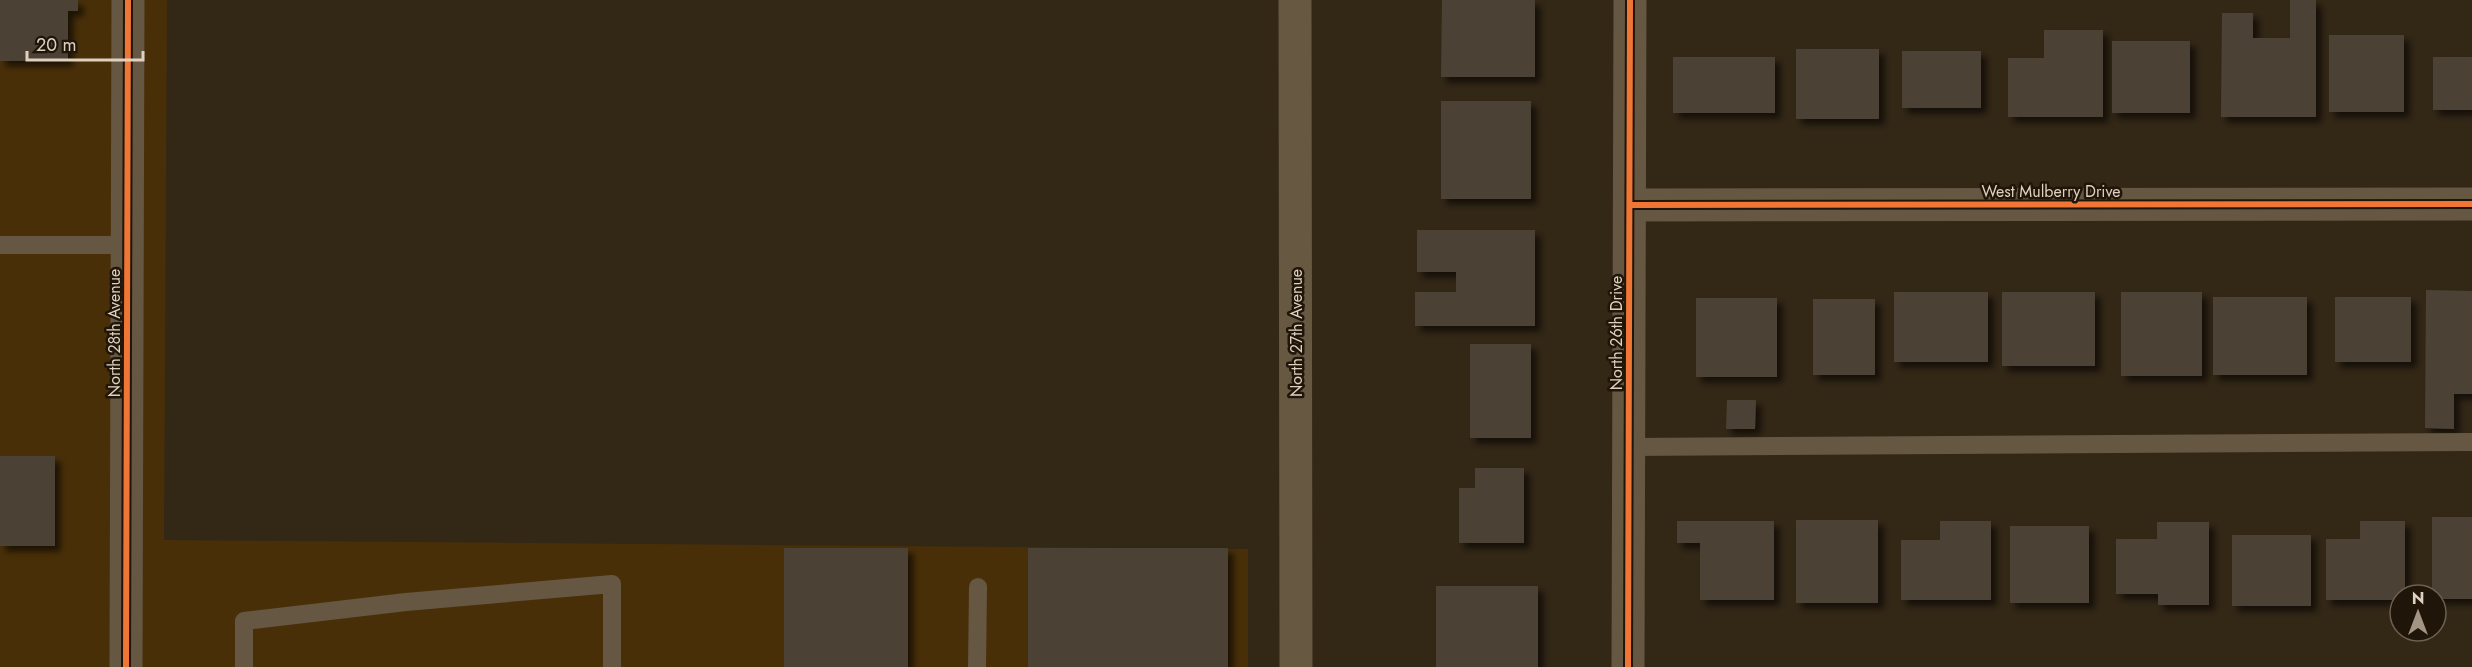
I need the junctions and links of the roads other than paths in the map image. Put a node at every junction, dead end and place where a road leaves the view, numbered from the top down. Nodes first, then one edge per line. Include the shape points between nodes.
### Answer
1 (128, 0) edge
2 (1295, 0) edge
3 (1630, 0) edge
4 (2472, 204) edge
5 (1630, 205) junction
6 (0, 245) edge
7 (127, 245) junction
8 (2472, 442) edge
9 (1629, 447) junction
10 (978, 587) dead end
11 (126, 667) edge
12 (244, 667) edge
13 (612, 667) edge
14 (977, 667) edge
15 (1296, 667) edge
16 (1628, 667) edge

1 - 7 street, North 28th Avenue
2 - 15 main road, North 27th Avenue
3 - 5 street, North 26th Drive
4 - 5 street, West Mulberry Drive
5 - 9 street, North 26th Drive
6 - 7 lane
7 - 11 street, North 28th Avenue
8 - 9 lane
9 - 16 street, North 26th Drive
10 - 14 lane
12 - 13 lane via 244,621 612,584

